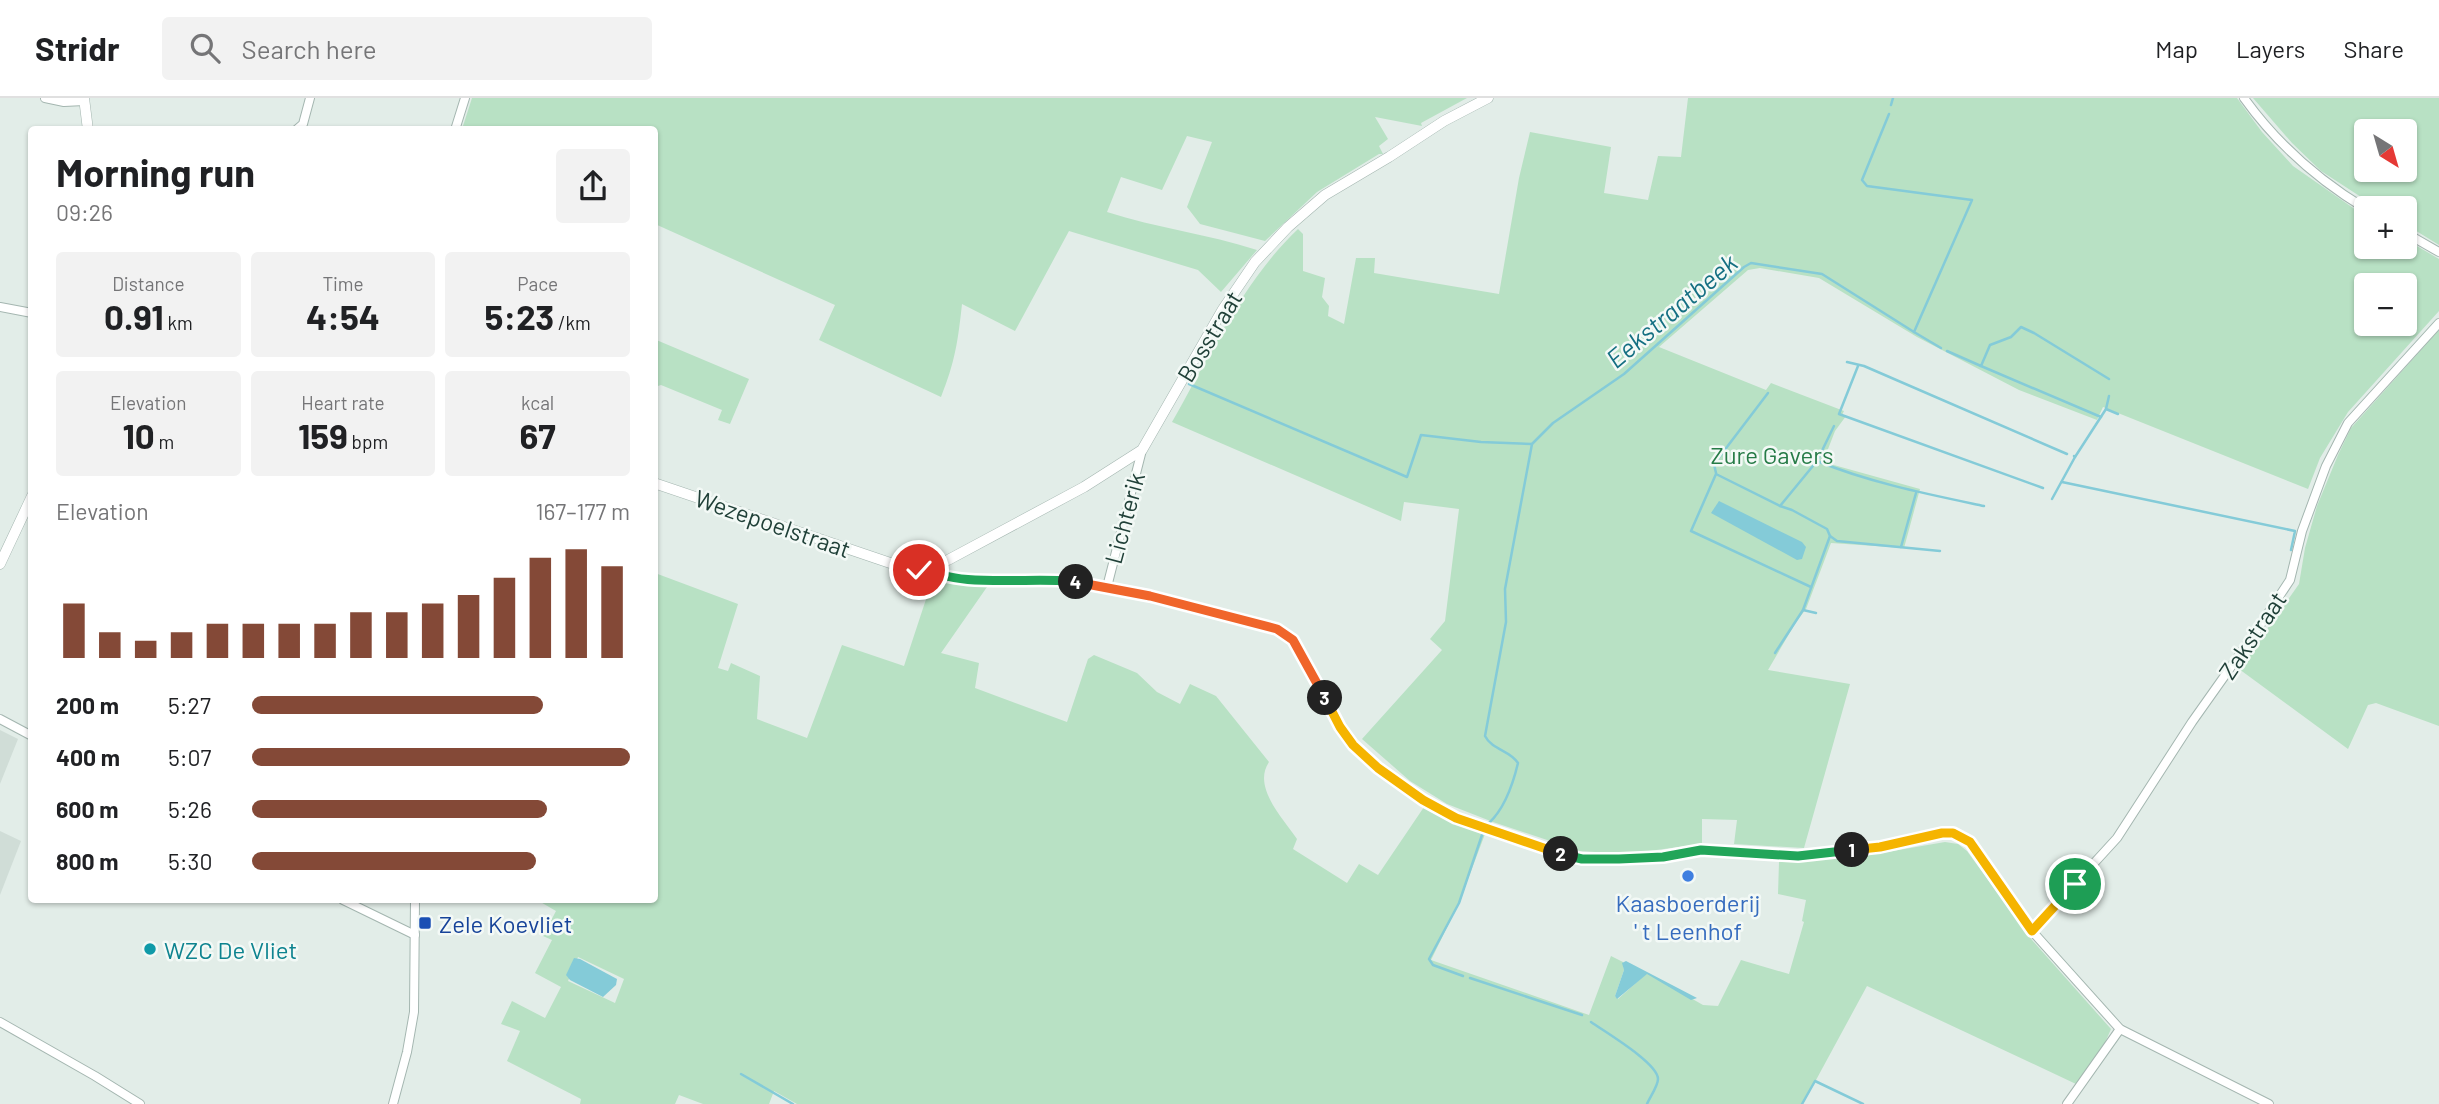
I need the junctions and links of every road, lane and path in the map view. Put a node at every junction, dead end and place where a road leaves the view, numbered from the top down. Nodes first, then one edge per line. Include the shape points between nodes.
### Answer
1 (45, 98) edge
2 (310, 98) edge
3 (465, 98) edge
4 (1488, 98) edge
5 (2244, 98) edge
6 (65, 100) edge
7 (84, 100) edge
8 (87, 126) edge
9 (301, 126) edge
10 (455, 126) edge
11 (2354, 202) edge
12 (2417, 240) edge
13 (2439, 253) edge
14 (0, 307) edge
15 (28, 312) edge
16 (2439, 323) edge
17 (1142, 450) junction
18 (658, 484) edge
19 (28, 504) edge
20 (0, 537) edge
21 (10, 543) junction
22 (0, 564) edge
23 (930, 568) junction
24 (1107, 587) junction
25 (0, 719) edge
26 (28, 734) edge
27 (349, 903) edge
28 (415, 903) edge
29 (2032, 931) junction
30 (415, 935) junction
31 (0, 1022) edge
32 (2120, 1029) junction
33 (139, 1104) edge
34 (393, 1104) edge
35 (2067, 1104) edge
36 (2269, 1104) edge

1 - 6 street
2 - 9 street
3 - 10 street
4 - 17 street, Bosstraat via 1325,195 1288,226 1255,262 1223,309
5 - 11 street via 2302,163
6 - 7 street
7 - 8 street
12 - 13 street
14 - 15 street
16 - 29 street, Zakstraat via 2348,423 2326,466 2290,580 2117,838
17 - 23 street, Bosstraat via 1084,487
17 - 24 street, Lichterik
18 - 23 street, Wezepoelstraat via 905,568
19 - 21 street
20 - 21 street
21 - 22 street
23 - 24 street, Wezepoelstraat via 951,578 1056,579
24 - 29 street, Wezepoelstraat via 1277,629 1296,645 1353,745 1423,800 1456,818 1582,859 1663,857 1701,850 1798,856 1953,833 1970,842
25 - 26 street
27 - 30 street
28 - 30 street
29 - 32 street, Wezepoelstraat
30 - 34 street via 414,1012
31 - 33 street
32 - 35 street
32 - 36 street, Wezepoelstraat

